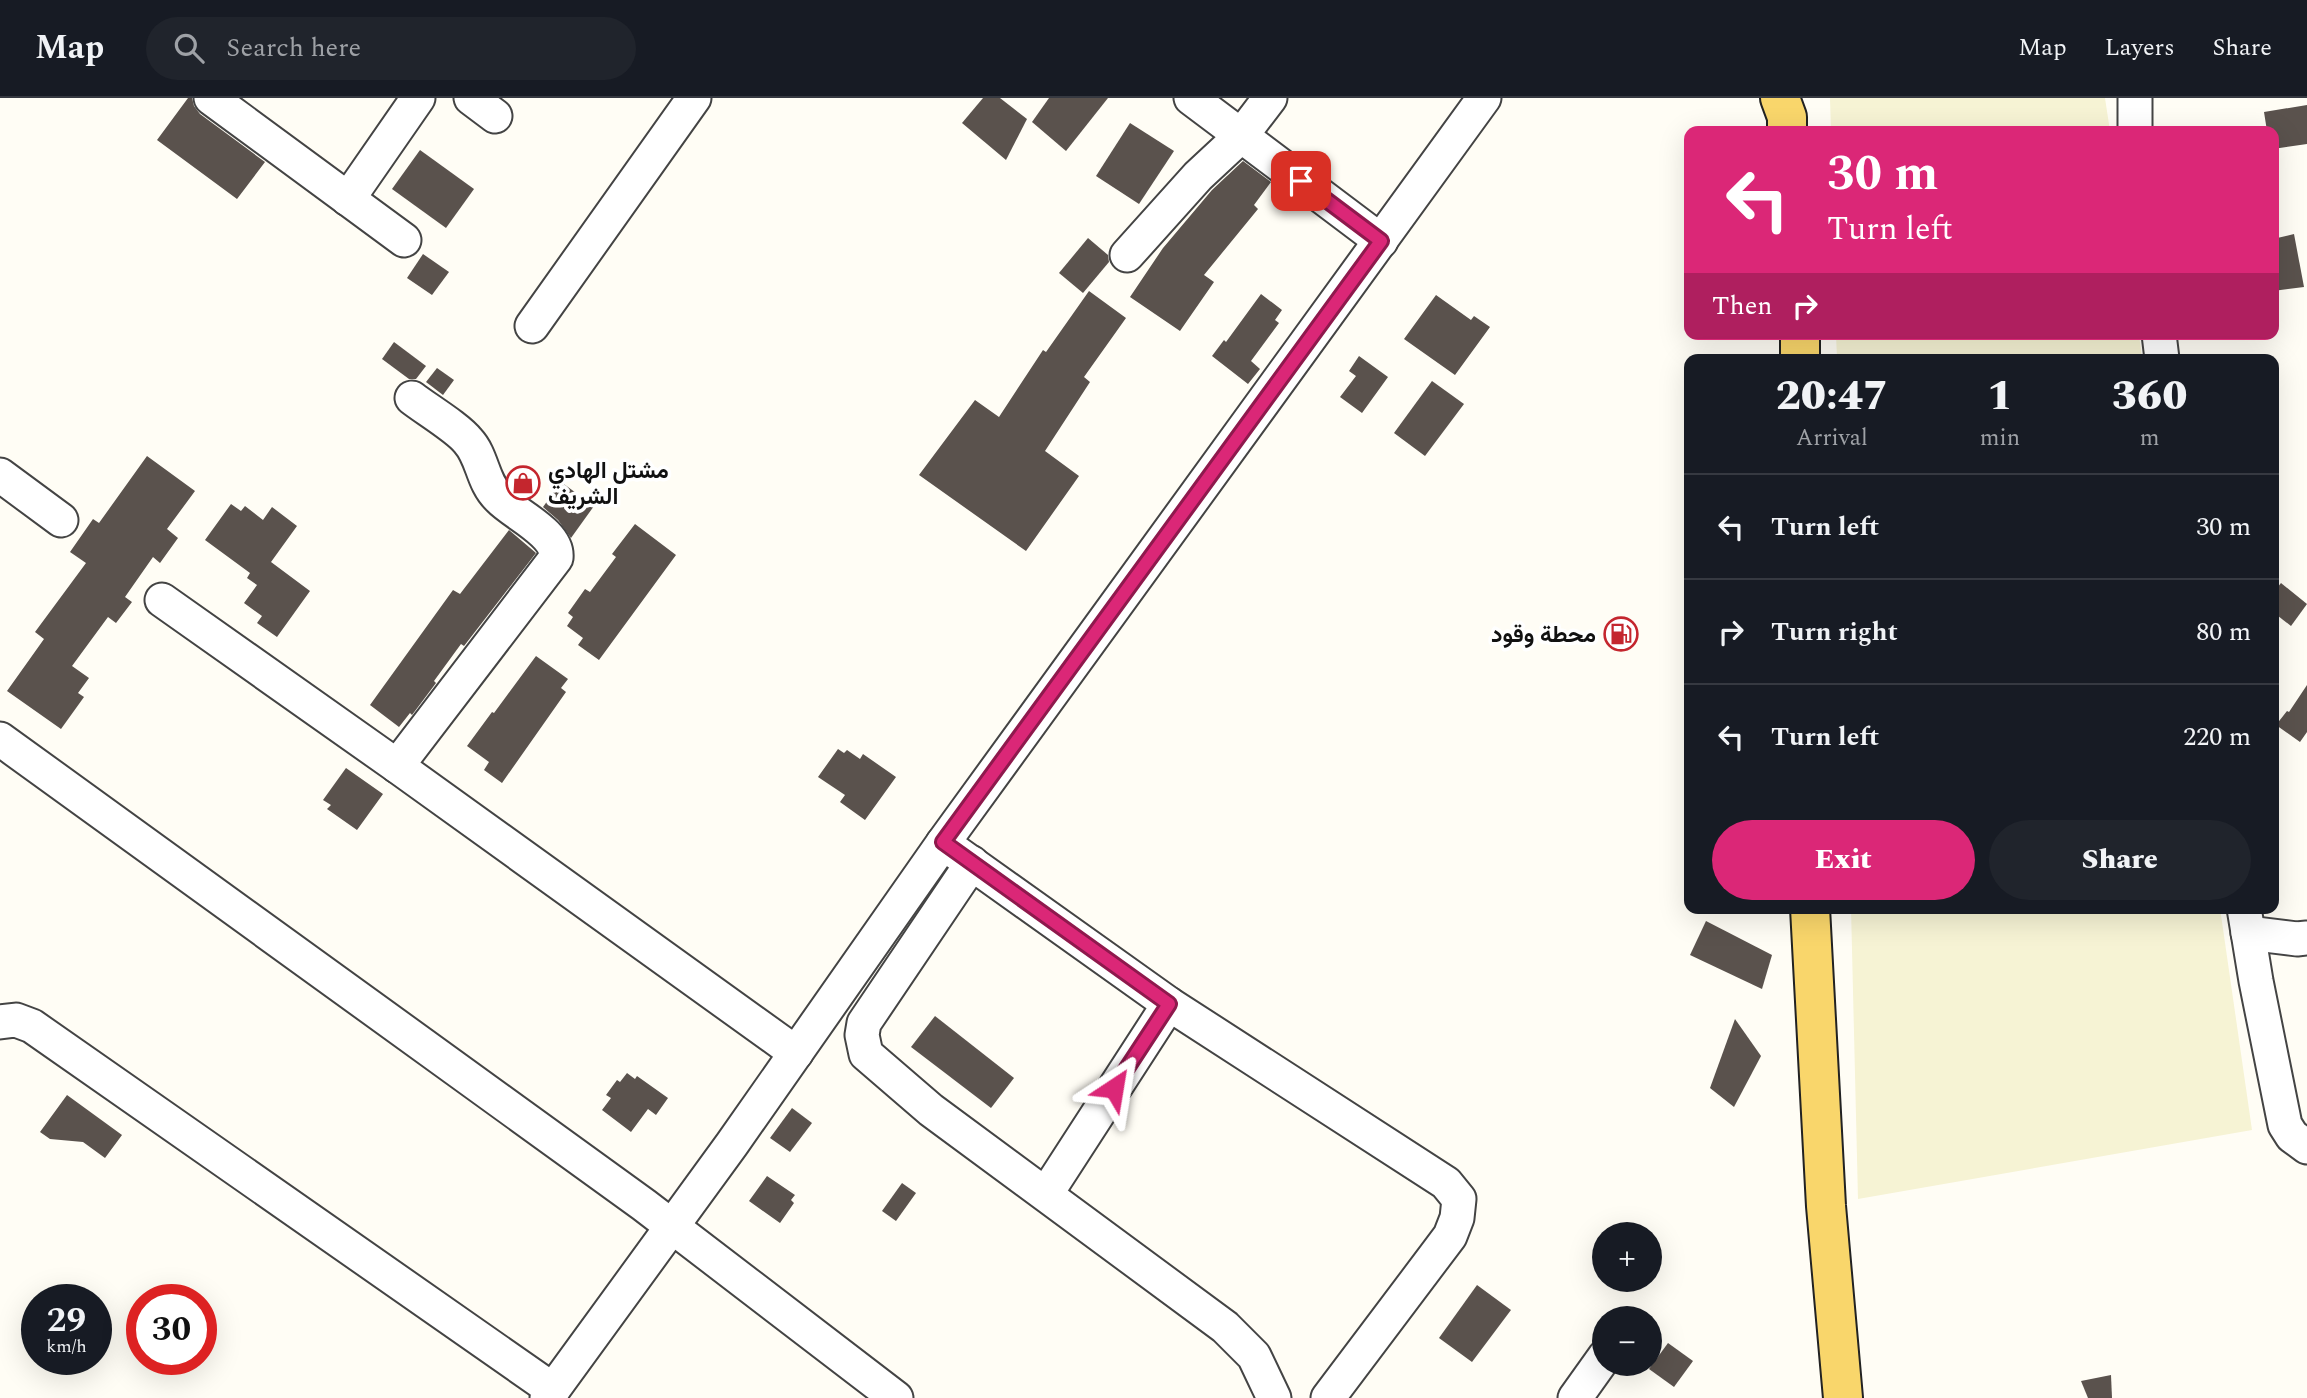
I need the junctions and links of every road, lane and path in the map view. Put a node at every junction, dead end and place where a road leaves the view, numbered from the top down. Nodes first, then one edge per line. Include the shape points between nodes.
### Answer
1 (211, 98) edge
2 (418, 98) edge
3 (694, 98) edge
4 (1191, 98) edge
5 (1270, 98) edge
6 (1484, 98) edge
7 (2135, 98) edge
8 (2135, 126) edge
9 (1241, 136) junction
10 (348, 199) junction
11 (404, 240) dead end
12 (1381, 241) junction
13 (1127, 255) dead end
14 (531, 326) dead end
15 (412, 398) dead end
16 (0, 475) edge
17 (61, 520) dead end
18 (162, 600) dead end
19 (0, 739) edge
20 (397, 766) junction
21 (943, 842) junction
22 (972, 863) junction
23 (1810, 914) edge
24 (2246, 921) edge
25 (2307, 938) edge
26 (1169, 1004) junction
27 (0, 1022) edge
28 (796, 1053) junction
29 (2307, 1147) edge
30 (1046, 1194) junction
31 (672, 1227) junction
32 (1592, 1374) edge
33 (550, 1394) edge
34 (896, 1398) edge
35 (1275, 1398) edge
36 (1328, 1398) edge
37 (1575, 1398) edge
38 (1843, 1398) edge

1 - 10 street
2 - 10 street
3 - 14 street
4 - 9 street
5 - 9 street
6 - 12 street
7 - 8 street
9 - 12 street
9 - 13 street
10 - 11 street
12 - 21 street
15 - 20 street via 468,441 492,492 544,533 557,550 556,558
16 - 17 street
18 - 20 street
19 - 31 street
20 - 28 street
21 - 22 street
21 - 28 street
22 - 26 street
22 - 30 street via 864,1023 866,1054 931,1110
23 - 38 main road via 1826,1206
24 - 25 street
24 - 29 street via 2285,1125 2291,1136
26 - 30 street
26 - 36 street via 1446,1183 1459,1199 1450,1236
27 - 33 street via 16,1020 32,1026
28 - 31 street
30 - 35 street via 1225,1327 1254,1356
31 - 33 street
31 - 34 street
32 - 37 street

